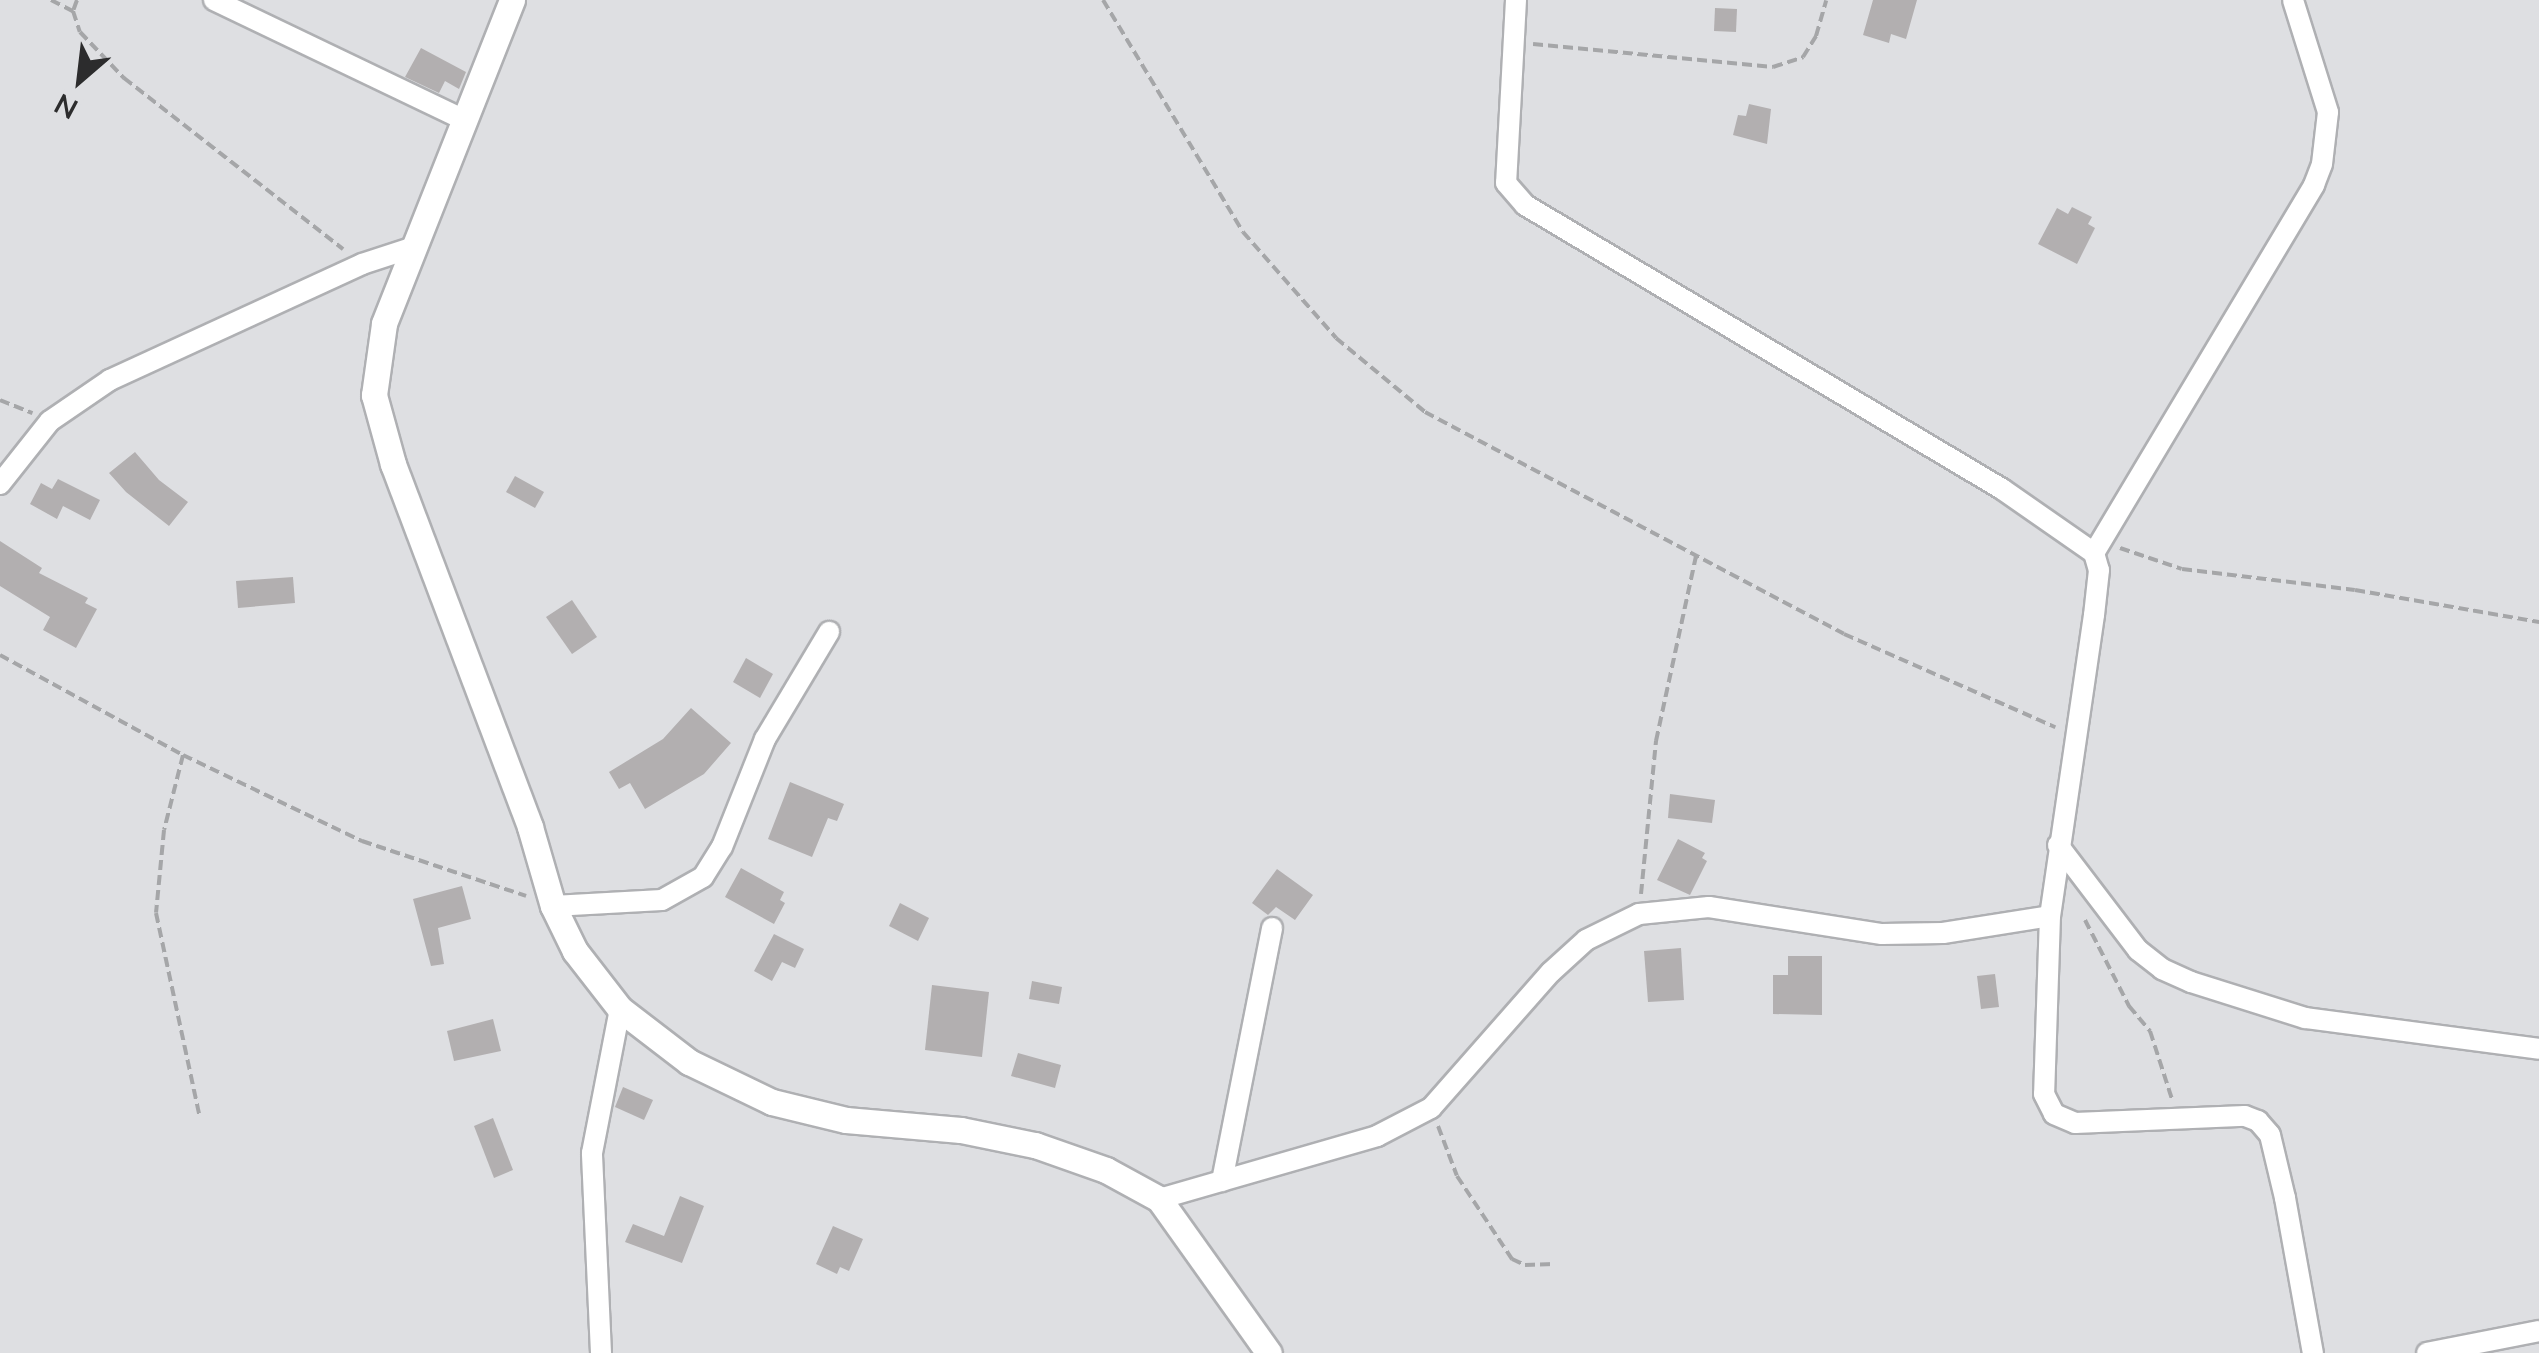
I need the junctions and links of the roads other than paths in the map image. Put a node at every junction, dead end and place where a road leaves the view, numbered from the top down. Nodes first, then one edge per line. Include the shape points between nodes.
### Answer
1 (214, 0) edge
2 (512, 0) edge
3 (1516, 0) edge
4 (2293, 0) edge
5 (464, 120) junction
6 (417, 246) junction
7 (0, 484) edge
8 (2098, 547) junction
9 (829, 632) dead end
10 (2058, 845) junction
11 (554, 906) junction
12 (2050, 916) junction
13 (1272, 928) dead end
14 (620, 1009) junction
15 (2539, 1048) edge
16 (1222, 1181) junction
17 (1159, 1199) junction
18 (2539, 1331) edge
19 (601, 1353) edge
20 (1269, 1353) edge
21 (2313, 1353) edge
22 (2427, 1353) edge

1 - 5 street
2 - 5 street
3 - 8 street via 1506,183 1525,205
4 - 8 street via 2328,112 2322,164
5 - 6 street
6 - 7 street via 362,264 110,380 50,421
6 - 11 street via 384,324 374,395 393,464
8 - 10 street via 2094,615
9 - 11 street via 766,738 722,847 702,876 662,900
10 - 12 street
10 - 15 street via 2138,950 2190,982 2305,1018
11 - 14 street via 575,951
12 - 16 street via 1942,933 1882,934 1710,906 1639,914 1586,940 1431,1108 1377,1136
12 - 21 street via 2044,1094 2054,1114 2075,1123 2244,1116 2258,1121 2270,1134
13 - 16 street
14 - 17 street via 688,1062 772,1102 846,1120 961,1130 1035,1145 1106,1170
14 - 19 street via 592,1153
16 - 17 street
17 - 20 street
18 - 22 street

